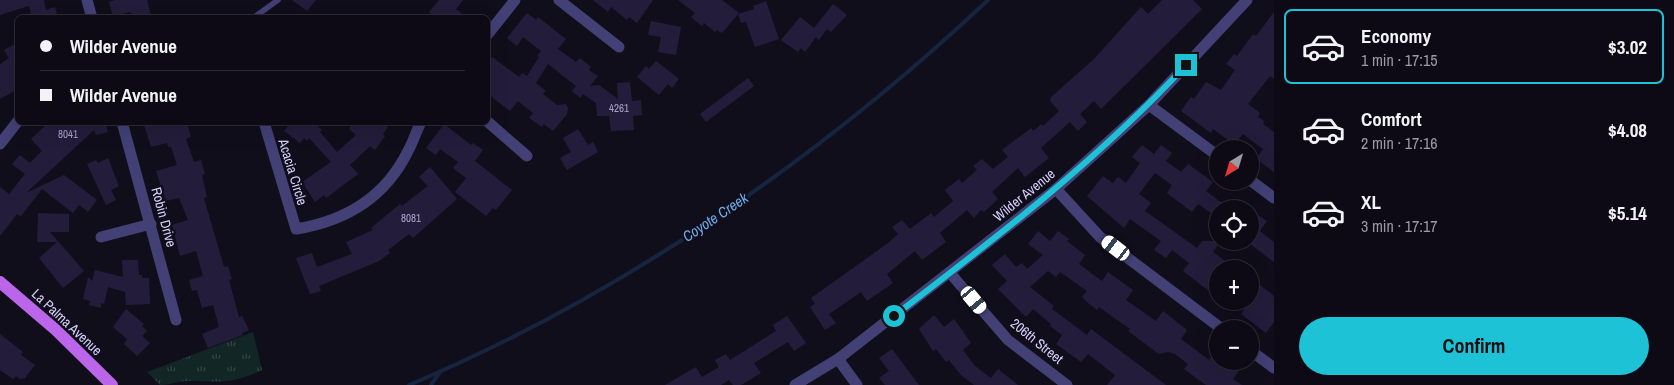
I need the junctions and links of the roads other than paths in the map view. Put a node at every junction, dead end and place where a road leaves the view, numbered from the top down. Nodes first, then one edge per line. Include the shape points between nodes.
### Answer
1 (87, 0) edge
2 (278, 0) edge
3 (515, 0) edge
4 (559, 0) edge
5 (1246, 0) edge
6 (91, 15) edge
7 (257, 15) edge
8 (490, 31) edge
9 (619, 47) dead end
10 (1149, 105) junction
11 (490, 124) edge
12 (15, 125) edge
13 (123, 125) edge
14 (265, 125) edge
15 (420, 125) edge
16 (0, 144) edge
17 (1209, 149) edge
18 (527, 156) dead end
19 (1259, 187) edge
20 (1056, 189) junction
21 (1274, 198) edge
22 (151, 224) junction
23 (101, 237) dead end
24 (950, 273) junction
25 (0, 282) edge
26 (176, 320) dead end
27 (1210, 320) edge
28 (1259, 357) edge
29 (838, 359) junction
30 (1274, 368) edge
31 (112, 385) edge
32 (795, 385) edge
33 (857, 385) edge
34 (1068, 385) edge

1 - 6 street
2 - 7 lane
3 - 8 street
4 - 9 street
5 - 10 street, Wilder Avenue
10 - 17 street
10 - 20 street, Wilder Avenue
11 - 18 street
12 - 16 street
13 - 22 street, Robin Drive
14 - 15 street, Acacia Circle via 296,229 336,220 362,205 395,174
19 - 21 street
20 - 24 street, Wilder Avenue
20 - 27 street via 1100,237
22 - 23 street
22 - 26 street, Robin Drive
24 - 29 street, Wilder Avenue
24 - 34 street, 206th Street via 1008,340
25 - 31 main road, La Palma Avenue via 46,320
28 - 30 street
29 - 32 street, Wilder Avenue
29 - 33 street

